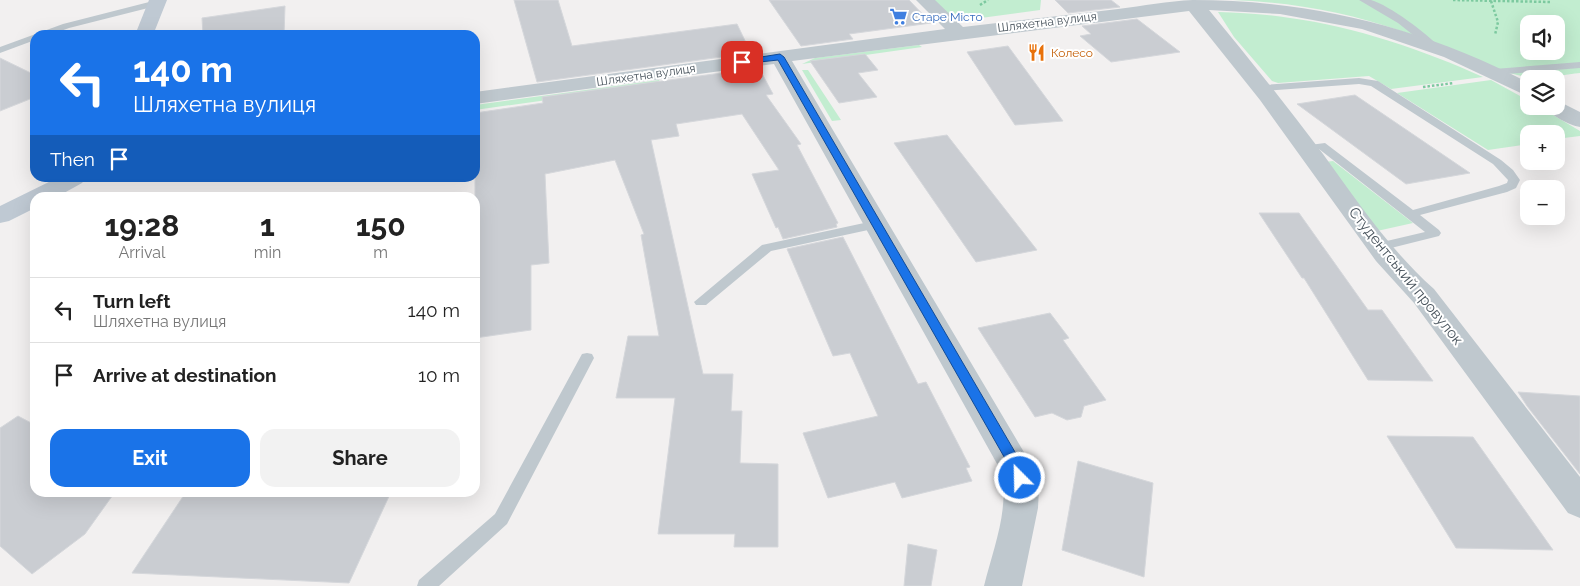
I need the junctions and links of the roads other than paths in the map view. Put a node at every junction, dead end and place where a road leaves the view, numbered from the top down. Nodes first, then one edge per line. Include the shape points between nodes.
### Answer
1 (925, 0) edge
2 (1363, 0) edge
3 (158, 1) edge
4 (1193, 4) junction
5 (55, 30) edge
6 (146, 30) edge
7 (959, 33) junction
8 (30, 39) edge
9 (1435, 48) junction
10 (0, 50) edge
11 (780, 57) junction
12 (1580, 65) edge
13 (1494, 72) junction
14 (1520, 86) edge
15 (1264, 88) junction
16 (480, 97) edge
17 (1565, 112) edge
18 (1580, 120) edge
19 (1306, 148) junction
20 (66, 182) edge
21 (47, 192) edge
22 (30, 201) edge
23 (1410, 214) junction
24 (0, 216) edge
25 (878, 224) junction
26 (1379, 247) junction
27 (701, 302) dead end
28 (587, 358) dead end
29 (1580, 503) edge
30 (426, 586) edge
31 (1003, 586) edge

1 - 7 street
2 - 9 lane via 1419,33
3 - 5 lane
3 - 6 street
4 - 7 street, Шляхетна вулиця
4 - 9 street, Шляхетна вулиця via 1293,10 1359,24
4 - 15 street, Студентський провулок
7 - 11 street, Шляхетна вулиця
8 - 10 lane
9 - 13 street, Шляхетна вулиця
11 - 16 street, Шляхетна вулиця
11 - 25 street
12 - 13 lane
13 - 14 street, Шляхетна вулиця
15 - 19 street, Студентський провулок
15 - 23 lane via 1366,80 1497,162 1514,180 1512,185 1503,189
17 - 18 street
19 - 23 lane via 1321,145
19 - 26 street, Студентський провулок
20 - 21 street
22 - 24 street
23 - 26 lane via 1435,233
25 - 27 lane via 767,248
25 - 31 street via 1017,468 1022,488 1021,508
26 - 29 street, Студентський провулок via 1404,279 1424,296
28 - 30 lane via 501,519

